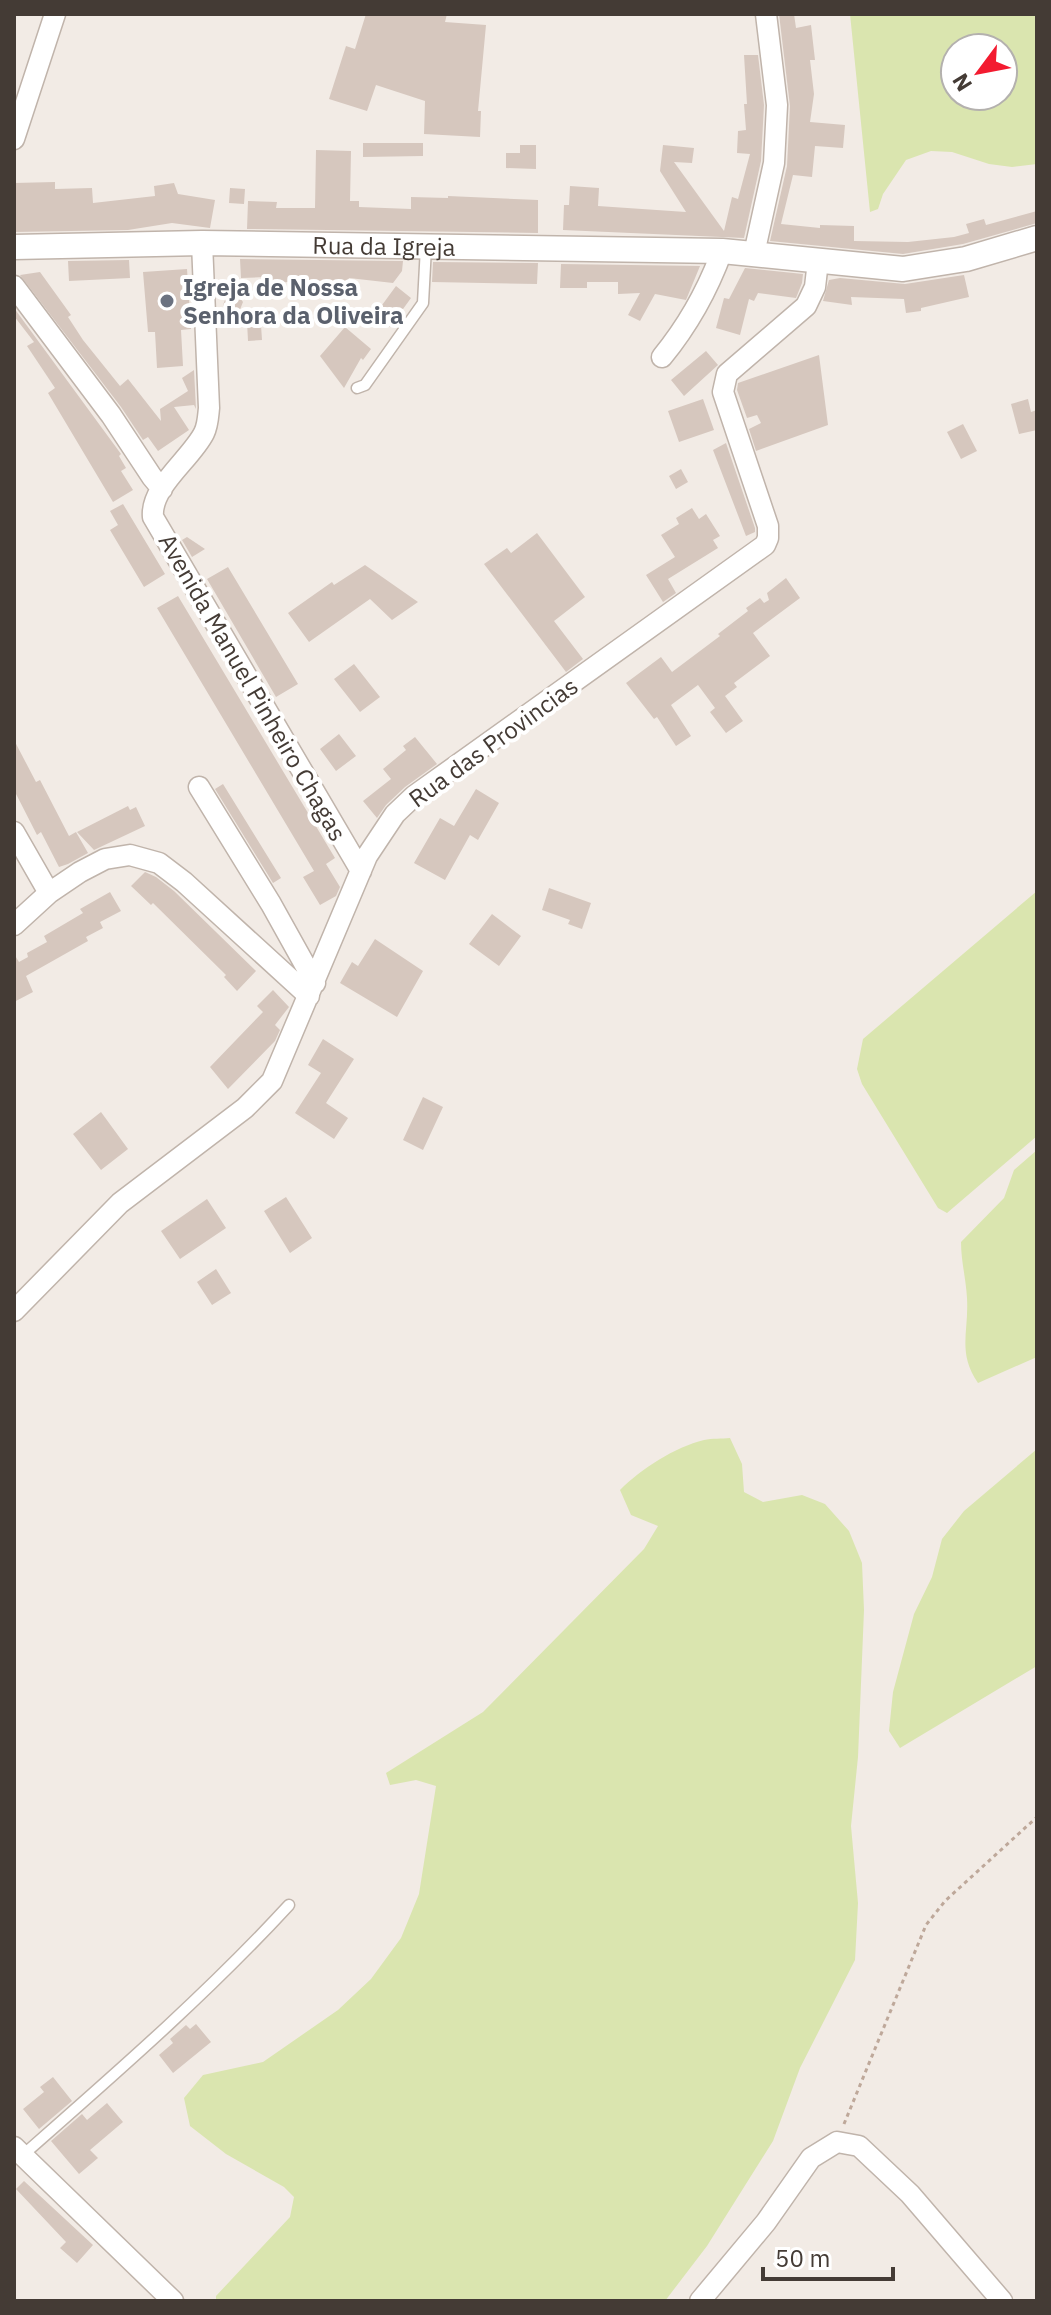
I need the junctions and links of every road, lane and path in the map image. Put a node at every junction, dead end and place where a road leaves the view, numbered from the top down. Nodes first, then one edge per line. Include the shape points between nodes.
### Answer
1 (55, 14) edge
2 (766, 14) edge
3 (14, 139) edge
4 (1037, 238) edge
5 (202, 243) junction
6 (14, 247) edge
7 (426, 247) junction
8 (722, 251) junction
9 (754, 254) junction
10 (818, 261) junction
11 (14, 286) edge
12 (662, 357) dead end
13 (357, 388) dead end
14 (158, 494) junction
15 (199, 787) dead end
16 (14, 832) edge
17 (361, 871) junction
18 (49, 893) junction
19 (14, 925) edge
20 (312, 990) junction
21 (14, 1311) edge
22 (1037, 1817) edge
23 (289, 1905) dead end
24 (837, 2142) junction
25 (18, 2151) edge
26 (173, 2301) edge
27 (700, 2301) edge
28 (1002, 2301) edge

1 - 3 street
2 - 9 street via 777,105 774,163
4 - 10 street, Rua da Igreja via 929,267
5 - 6 street, Rua da Igreja
5 - 7 street, Rua da Igreja
5 - 14 street via 207,425
7 - 8 street, Rua da Igreja
7 - 13 lane via 423,303 365,385
8 - 9 street, Rua da Igreja
8 - 12 street via 708,290
9 - 10 street, Rua da Igreja
10 - 17 street, Rua das Provincias via 812,298 723,383 768,526 765,545 414,796 395,814
11 - 14 street, Avenida Manuel Pinheiro Chagas via 111,415
14 - 17 street, Avenida Manuel Pinheiro Chagas via 153,517
15 - 20 street via 271,904
16 - 18 street
17 - 20 street, Rua das Provincias
18 - 19 street
18 - 20 street via 105,859 130,855 159,863
20 - 21 street, Rua das Provincias via 264,1092 120,1203
22 - 24 path via 926,1925
23 - 25 lane via 171,2025
24 - 27 street via 811,2158
24 - 28 street via 859,2146 910,2194
25 - 26 street

